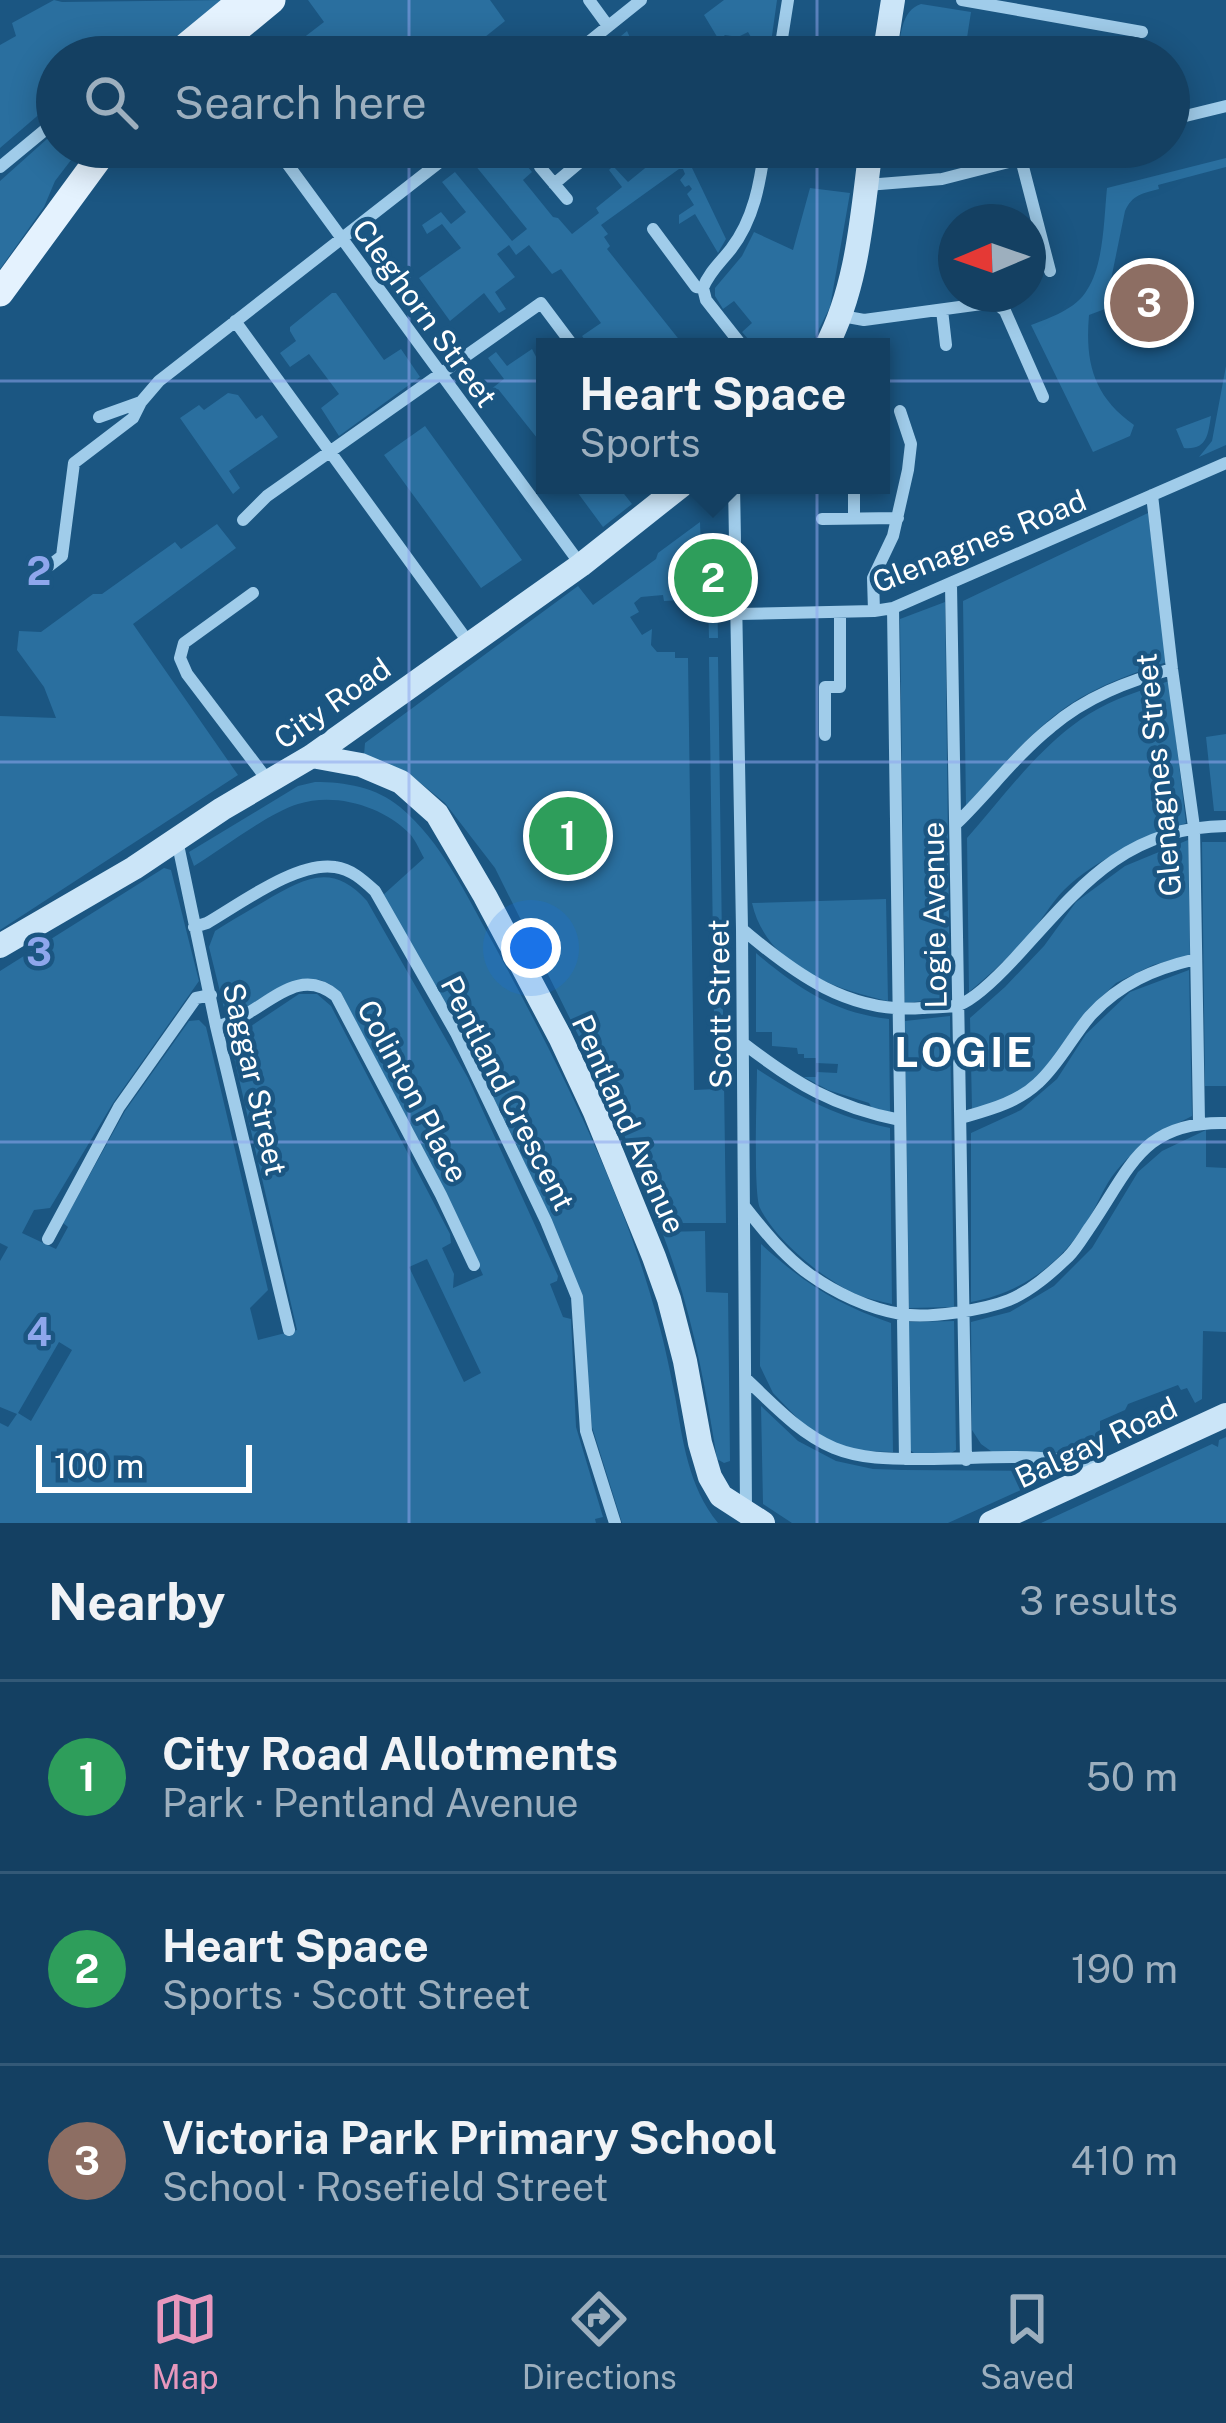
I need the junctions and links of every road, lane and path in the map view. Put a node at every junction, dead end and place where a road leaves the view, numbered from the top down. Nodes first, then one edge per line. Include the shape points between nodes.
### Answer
1 (242, 0) edge
2 (272, 0) edge
3 (589, 0) edge
4 (641, 0) edge
5 (788, 0) edge
6 (892, 0) edge
7 (962, 0) edge
8 (1123, 11) dead end
9 (608, 26) junction
10 (1120, 28) junction
11 (1142, 32) dead end
12 (200, 36) edge
13 (230, 36) edge
14 (596, 36) edge
15 (782, 36) edge
16 (887, 36) edge
17 (1226, 106) edge
18 (1190, 115) edge
19 (36, 137) edge
20 (0, 166) edge
21 (92, 168) edge
22 (290, 168) edge
23 (429, 168) edge
24 (541, 168) edge
25 (573, 168) edge
26 (762, 168) edge
27 (868, 168) edge
28 (984, 168) edge
29 (1023, 168) edge
30 (554, 184) junction
31 (866, 185) junction
32 (567, 199) dead end
33 (653, 229) dead end
34 (343, 240) junction
35 (1050, 272) dead end
36 (703, 288) junction
37 (0, 293) edge
38 (938, 311) edge
39 (942, 312) edge
40 (1004, 312) edge
41 (842, 316) junction
42 (235, 321) junction
43 (567, 338) edge
44 (736, 338) edge
45 (831, 338) edge
46 (946, 345) dead end
47 (439, 374) junction
48 (1043, 397) dead end
49 (141, 402) junction
50 (900, 411) dead end
51 (99, 417) dead end
52 (331, 452) junction
53 (1226, 463) edge
54 (670, 494) edge
55 (734, 494) edge
56 (854, 494) dead end
57 (1152, 495) junction
58 (898, 518) junction
59 (822, 519) dead end
60 (854, 519) junction
61 (243, 520) dead end
62 (581, 565) junction
63 (49, 566) dead end
64 (951, 584) junction
65 (254, 593) dead end
66 (893, 608) junction
67 (874, 611) junction
68 (841, 613) junction
69 (738, 614) junction
70 (469, 643) junction
71 (1172, 669) junction
72 (825, 735) dead end
73 (312, 756) junction
74 (269, 782) junction
75 (957, 823) junction
76 (1226, 826) edge
77 (1194, 827) junction
78 (177, 839) junction
79 (194, 927) junction
80 (742, 929) junction
81 (0, 946) edge
82 (1196, 959) junction
83 (211, 995) junction
84 (959, 1005) junction
85 (898, 1010) junction
86 (217, 1026) junction
87 (743, 1043) junction
88 (961, 1118) junction
89 (900, 1120) junction
90 (1199, 1122) junction
91 (1226, 1123) edge
92 (745, 1207) junction
93 (48, 1239) dead end
94 (474, 1265) dead end
95 (963, 1312) junction
96 (902, 1315) junction
97 (289, 1330) dead end
98 (746, 1379) junction
99 (1226, 1415) edge
100 (905, 1460) junction
101 (966, 1460) junction
102 (1105, 1471) junction
103 (752, 1520) edge
104 (615, 1523) edge
105 (992, 1523) edge

1 - 12 main road
2 - 13 main road
3 - 9 street
4 - 9 street
5 - 15 street
6 - 16 street
7 - 10 street
8 - 10 street
9 - 14 street
10 - 11 street
17 - 18 street
19 - 20 street
21 - 37 main road
22 - 34 street, Cleghorn Street
23 - 34 street
24 - 30 street
25 - 30 street
26 - 36 street via 750,215
27 - 31 street
28 - 31 street
29 - 35 street
30 - 32 street
31 - 41 street
33 - 36 street
34 - 42 street
34 - 47 street, Cleghorn Street
36 - 44 street
38 - 41 street
39 - 46 street
40 - 48 street
41 - 45 street
42 - 49 street
42 - 52 street
43 - 47 street via 541,303
47 - 52 street
47 - 62 street, Cleghorn Street
49 - 51 street
49 - 63 street via 133,418 74,463 62,556
50 - 58 street via 911,444
52 - 61 street
52 - 70 street
53 - 57 street, Glenagnes Road
54 - 62 street, City Road
55 - 69 street, Scott Street
56 - 60 street
57 - 64 street, Glenagnes Road
57 - 71 street, Glenagnes Street
58 - 60 street
58 - 67 street via 873,578
59 - 60 street
62 - 70 street, City Road
64 - 66 street, Glenagnes Road
64 - 75 street, Logie Avenue
65 - 74 street via 184,643 180,658
66 - 67 street, Glenagnes Road
66 - 85 street, Logie Avenue
67 - 68 street, Glenagnes Road
68 - 69 street, Glenagnes Road
68 - 72 street via 840,687 825,687
69 - 80 street, Scott Street
70 - 73 street, City Road
71 - 75 street via 1089,700 1051,726
71 - 77 street, Glenagnes Street
73 - 74 street, City Road
73 - 103 street, Pentland Avenue via 400,782 437,814 485,896 569,1056 654,1257 710,1477
74 - 78 street, City Road
75 - 84 street, Logie Avenue
76 - 77 street
77 - 82 street, Glenagnes Street
77 - 84 street via 1112,861
78 - 79 street, Saggar Street
78 - 81 street, City Road
79 - 83 street, Saggar Street
79 - 104 street, Pentland Crescent via 316,866 338,867 375,891 456,1033 577,1297 586,1431
80 - 85 street via 820,987
80 - 87 street, Scott Street
82 - 88 street via 1119,989 1036,1086
82 - 90 street, Glenagnes Street
83 - 86 street, Saggar Street
83 - 93 street via 196,998 119,1108
84 - 85 street
84 - 88 street, Logie Avenue
85 - 89 street, Logie Avenue
86 - 94 street, Colinton Place via 305,983 336,996
86 - 97 street, Saggar Street
87 - 89 street via 813,1091 857,1112
87 - 92 street, Scott Street
88 - 95 street, Logie Avenue
89 - 96 street, Logie Avenue
90 - 91 street
90 - 95 street via 1150,1144 1073,1252 1040,1281 1010,1300
92 - 96 street via 808,1273
92 - 98 street, Scott Street
95 - 96 street
95 - 101 street, Logie Avenue
96 - 100 street, Logie Avenue
98 - 100 street via 800,1429 835,1448
98 - 103 street, Scott Street
99 - 102 street, Balgay Road
100 - 101 street
101 - 102 street via 1055,1458
102 - 105 street, Balgay Road

